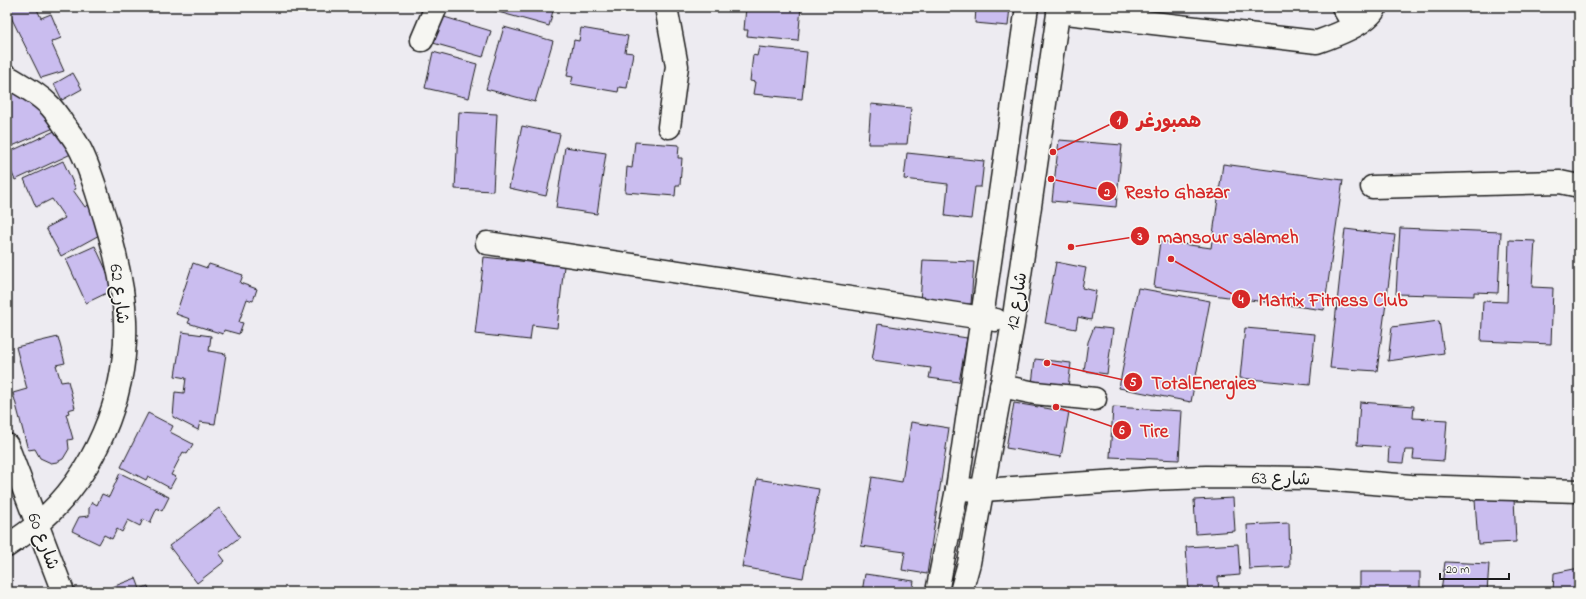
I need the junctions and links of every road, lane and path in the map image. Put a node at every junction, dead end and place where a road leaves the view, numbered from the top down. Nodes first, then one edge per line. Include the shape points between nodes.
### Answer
1 (436, 7) edge
2 (666, 7) edge
3 (1027, 7) edge
4 (1343, 7) edge
5 (1376, 7) edge
6 (1058, 9) edge
7 (1354, 26) junction
8 (422, 40) dead end
9 (7, 76) edge
10 (669, 127) dead end
11 (1579, 186) edge
12 (1372, 187) dead end
13 (487, 243) dead end
14 (982, 318) junction
15 (1013, 323) junction
16 (1001, 386) junction
17 (1095, 399) dead end
18 (7, 445) edge
19 (957, 490) junction
20 (983, 490) junction
21 (1579, 491) edge
22 (37, 524) junction
23 (7, 546) edge
24 (63, 592) edge
25 (937, 592) edge
26 (961, 592) edge

1 - 8 street
2 - 10 street via 677,66
3 - 14 street, شارع 12
4 - 7 street
5 - 7 street via 1374,12
6 - 7 street via 1317,42
6 - 15 street, شارع 12
9 - 22 street, شارع 62 via 47,103 79,146 96,184 109,232 121,284 125,322 123,360 116,397 104,433 86,467 63,497
11 - 12 street via 1560,182
13 - 14 street
14 - 15 street
14 - 19 street, شارع 12
15 - 16 street, شارع 12
16 - 17 street via 1035,393
16 - 20 street, شارع 12
18 - 22 street, شارع 60
19 - 20 street, شارع 63
19 - 25 street, شارع 12
20 - 21 street, شارع 63 via 1206,477 1309,478 1411,486
20 - 26 street, شارع 12
22 - 23 street, شارع 62
22 - 24 street, شارع 60

